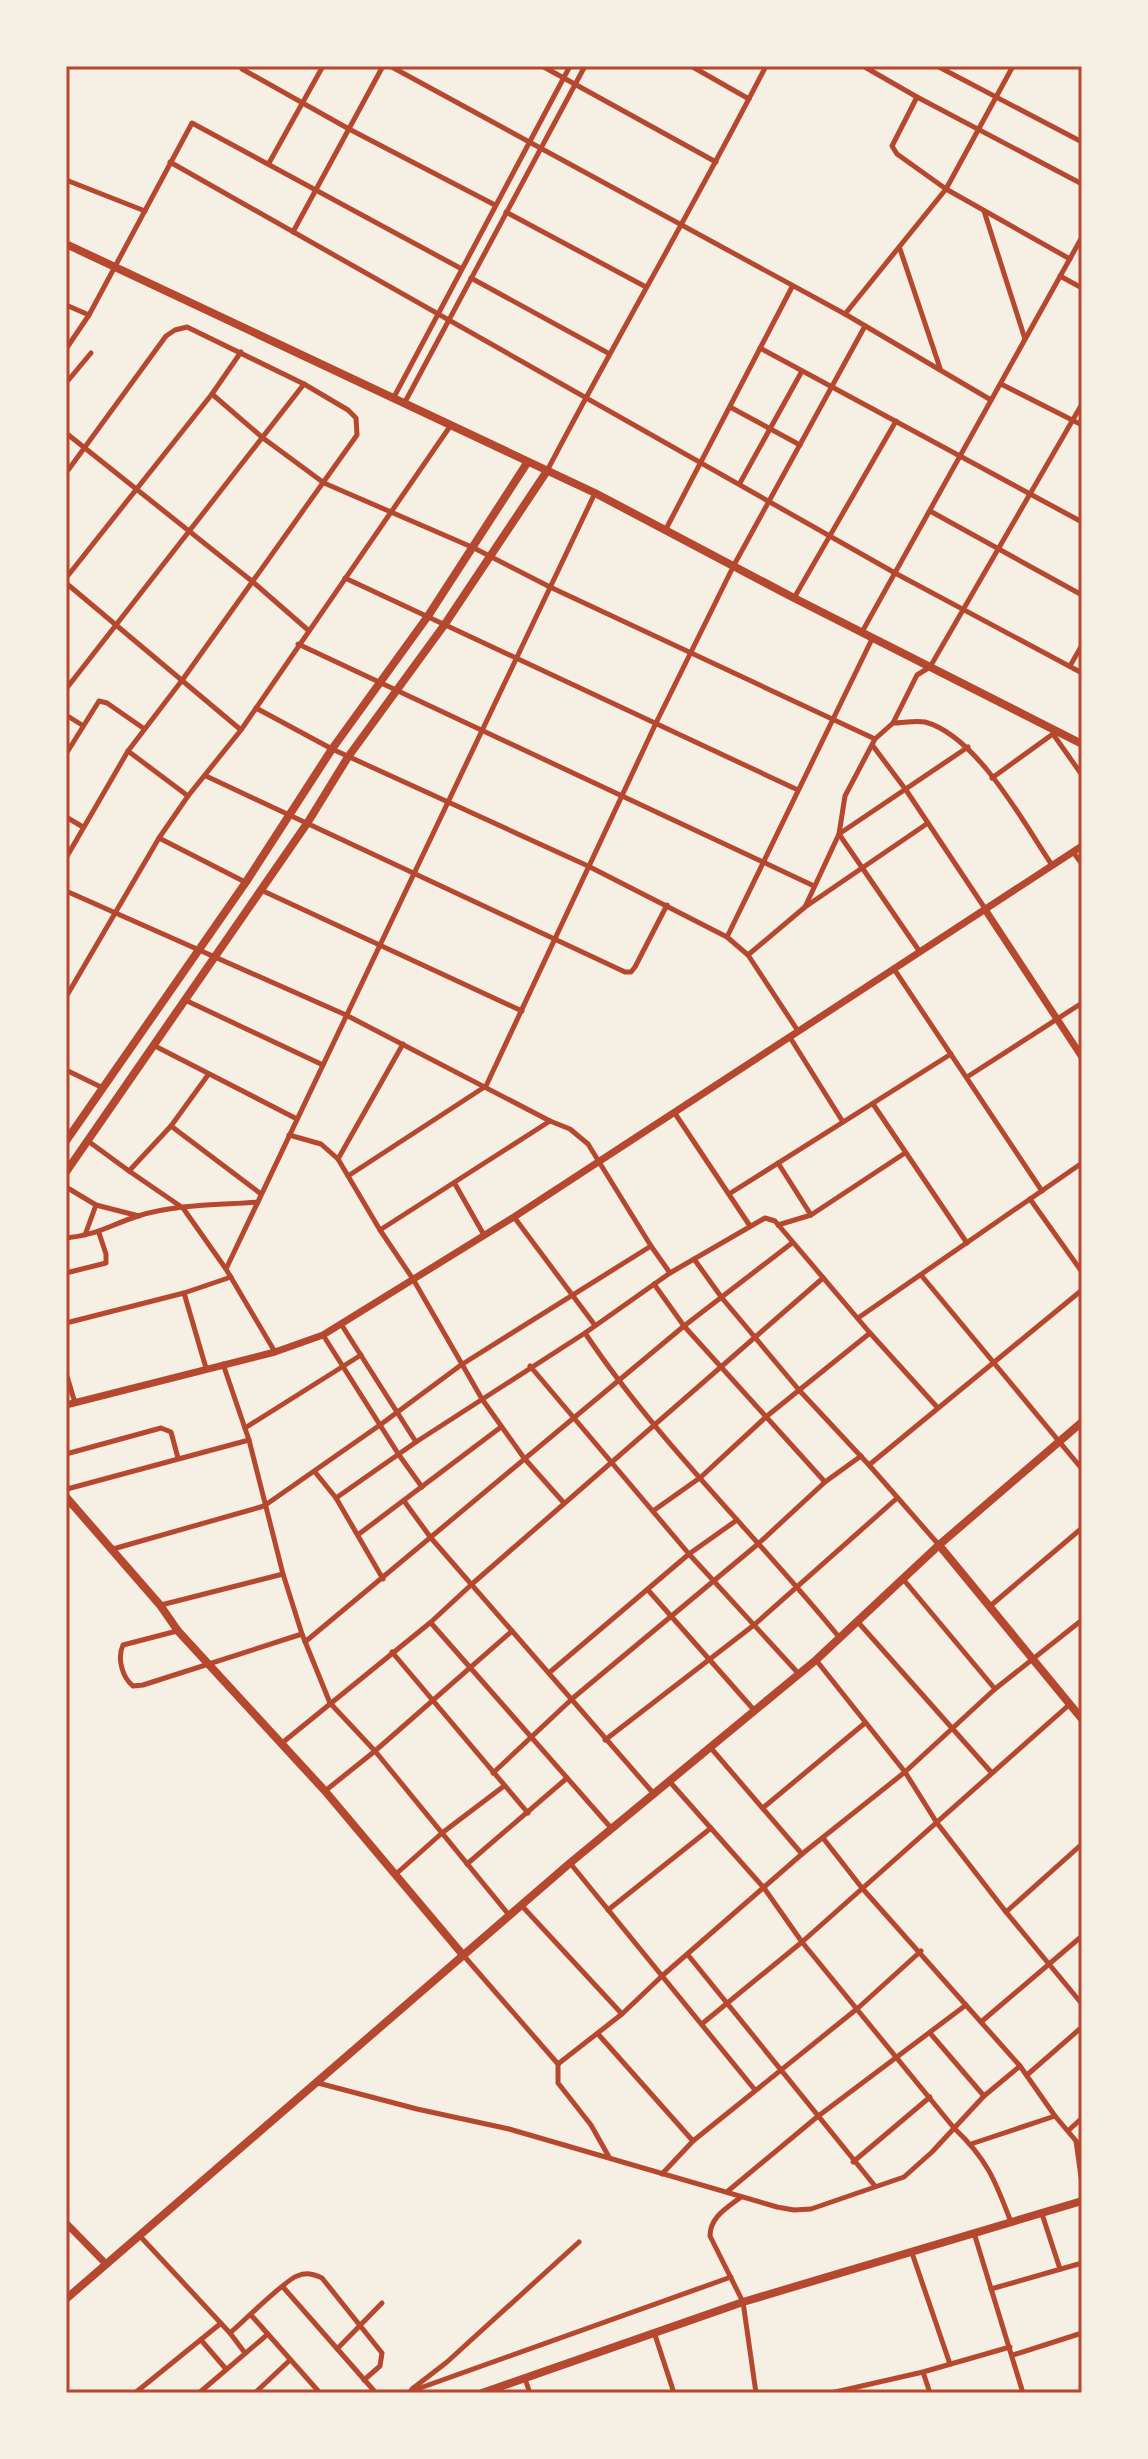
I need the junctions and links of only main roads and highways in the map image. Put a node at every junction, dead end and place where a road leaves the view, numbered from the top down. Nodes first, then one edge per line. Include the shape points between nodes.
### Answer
1 (66, 244) edge
2 (527, 463) junction
3 (547, 471) junction
4 (1082, 743) edge
5 (66, 1141) edge
6 (66, 1172) edge
7 (1082, 1422) edge
8 (66, 1497) edge
9 (939, 1545) junction
10 (1081, 1715) edge
11 (463, 1955) junction
12 (1082, 2201) edge
13 (66, 2299) edge
14 (482, 2393) edge

1 - 2 main road
2 - 3 main road
2 - 5 main road via 428,616
3 - 4 main road
3 - 6 main road
7 - 9 main road
8 - 11 main road
9 - 10 main road
9 - 11 main road via 816,1660
11 - 13 main road
12 - 14 main road via 743,2302

